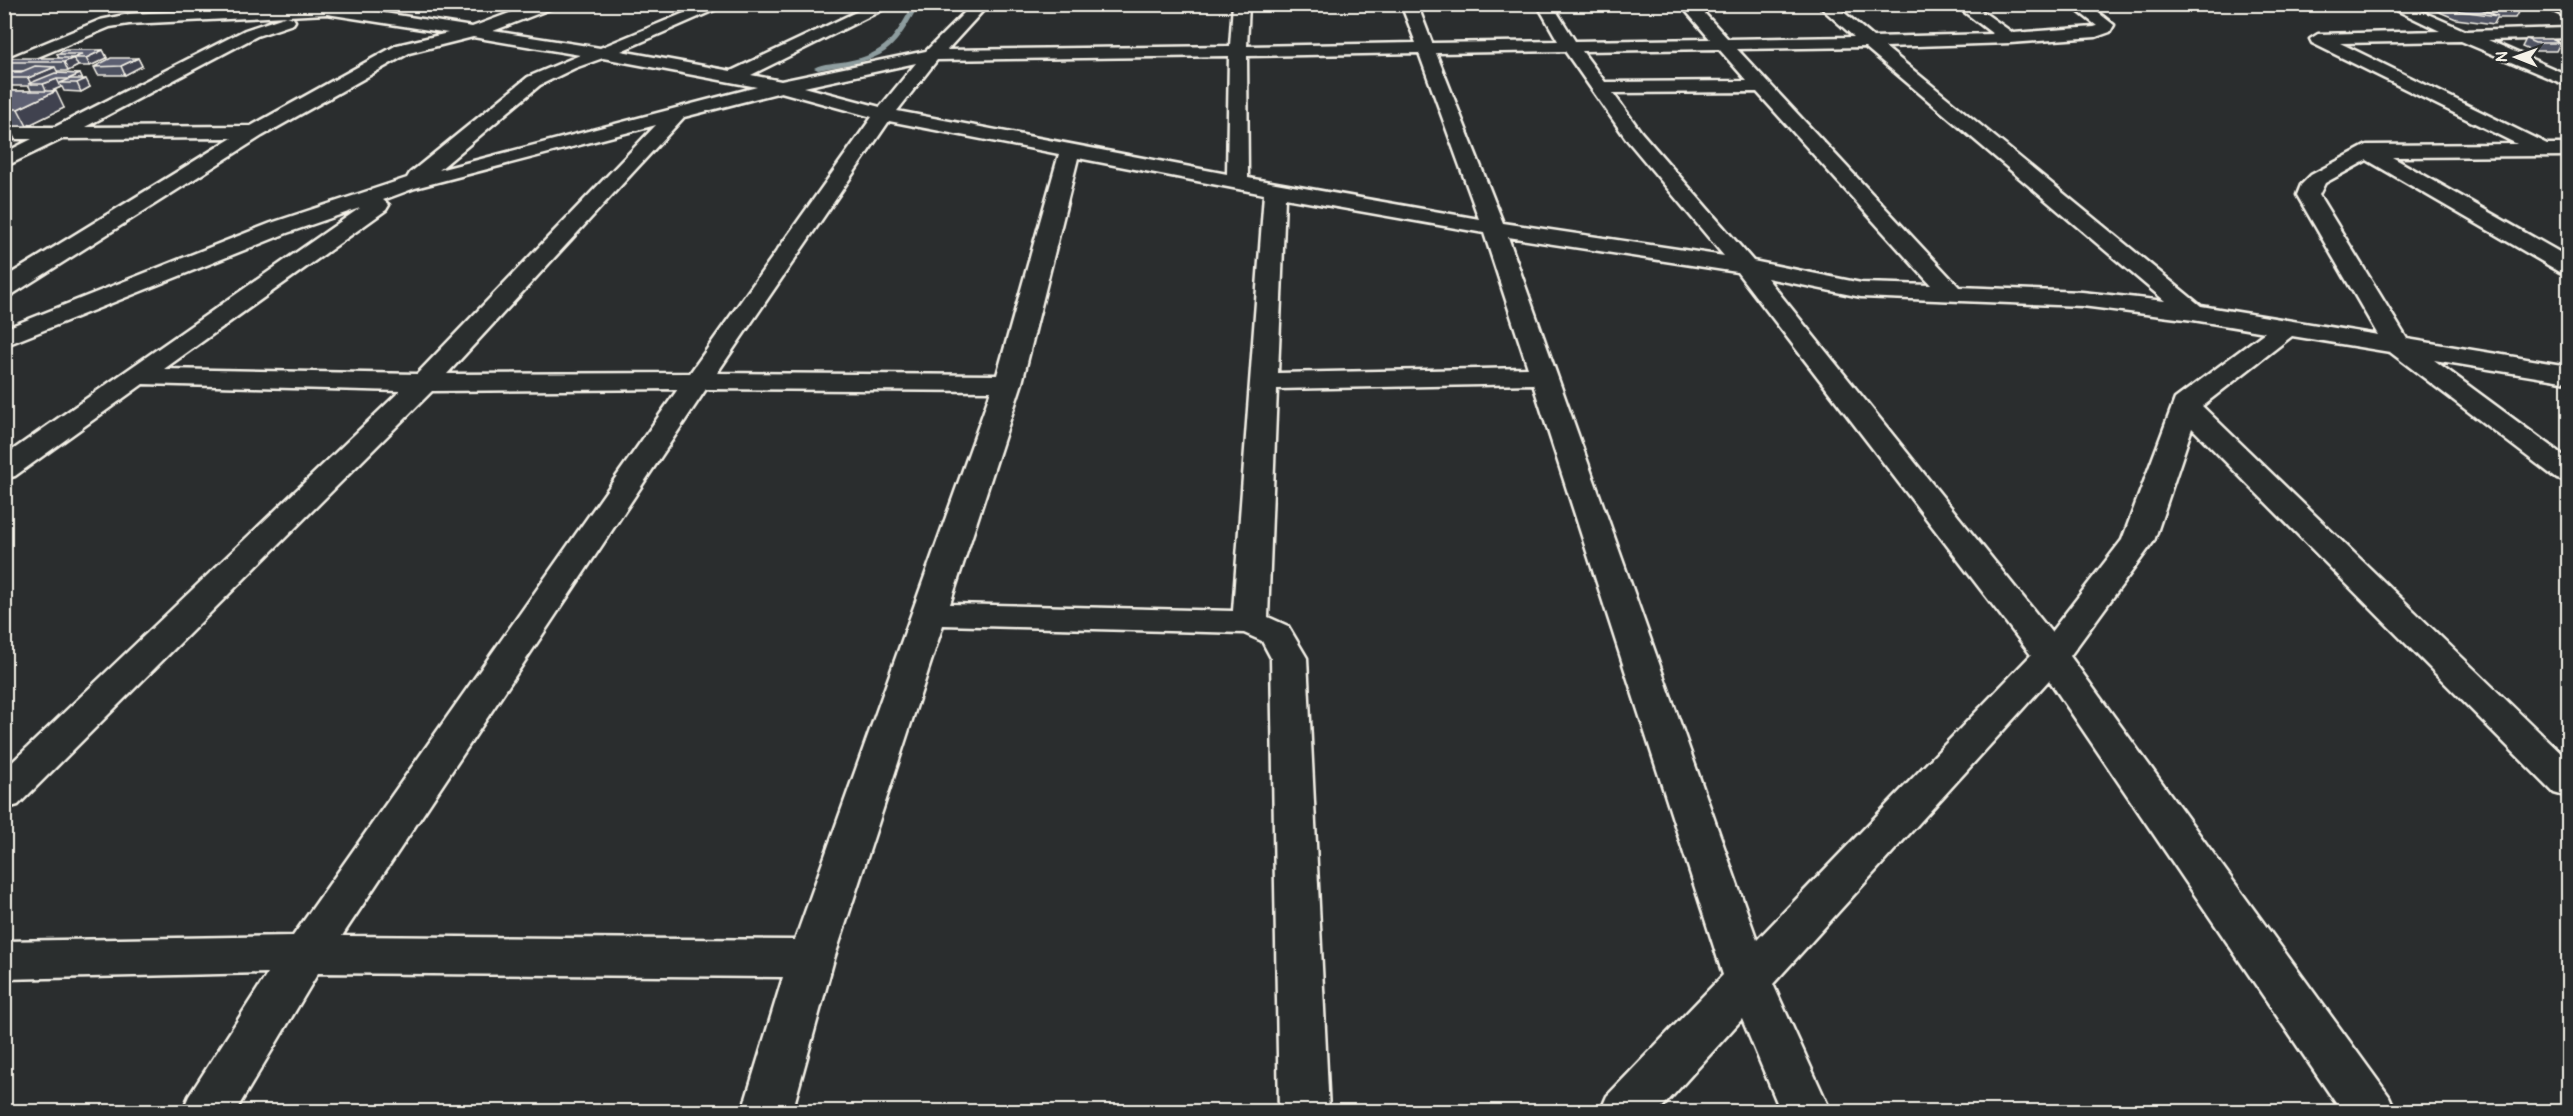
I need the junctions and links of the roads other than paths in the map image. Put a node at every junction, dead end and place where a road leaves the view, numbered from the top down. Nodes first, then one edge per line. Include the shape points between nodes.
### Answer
1 (550, 4) edge
2 (721, 4) edge
3 (887, 4) edge
4 (982, 4) edge
5 (1241, 4) edge
6 (1409, 4) edge
7 (1544, 4) edge
8 (1687, 4) edge
9 (1824, 4) edge
10 (1961, 4) edge
11 (2085, 4) edge
12 (2391, 4) edge
13 (2547, 4) edge
14 (334, 7) edge
15 (2568, 13) edge
16 (471, 33) junction
17 (2568, 33) edge
18 (2462, 34) junction
19 (2010, 38) junction
20 (1868, 42) junction
21 (1726, 44) junction
22 (1570, 47) junction
23 (1427, 49) junction
24 (1238, 50) junction
25 (602, 54) junction
26 (932, 55) junction
27 (4, 66) edge
28 (733, 77) junction
29 (2568, 81) edge
30 (781, 86) junction
31 (1763, 86) junction
32 (1600, 88) junction
33 (884, 114) junction
34 (676, 115) junction
35 (255, 132) junction
36 (4, 133) edge
37 (61, 133) junction
38 (2568, 150) edge
39 (2367, 151) junction
40 (2546, 151) junction
41 (1070, 152) junction
42 (4, 161) edge
43 (2568, 162) edge
44 (1236, 182) junction
45 (408, 184) junction
46 (1275, 190) junction
47 (1494, 228) junction
48 (1745, 266) junction
49 (2568, 267) edge
50 (4, 289) edge
51 (1950, 292) junction
52 (2193, 312) junction
53 (2287, 327) junction
54 (4, 338) edge
55 (2397, 345) junction
56 (2568, 374) edge
57 (140, 376) junction
58 (1544, 376) junction
59 (698, 381) junction
60 (1264, 381) junction
61 (424, 383) junction
62 (1008, 383) junction
63 (2185, 405) junction
64 (4, 470) edge
65 (2568, 473) edge
66 (928, 614) junction
67 (1250, 622) junction
68 (2051, 657) junction
69 (2568, 783) edge
70 (4, 795) edge
71 (305, 954) junction
72 (811, 959) junction
73 (4, 960) edge
74 (1748, 980) junction
75 (207, 1112) edge
76 (767, 1112) edge
77 (1304, 1112) edge
78 (1625, 1112) edge
79 (1806, 1112) edge
80 (2371, 1112) edge

1 - 16 street
2 - 25 street
3 - 28 street
4 - 26 street
5 - 24 street
6 - 23 street
7 - 22 street
8 - 21 street
9 - 20 street
10 - 19 street
11 - 19 street via 2082,8 2106,25 2104,29
12 - 18 street
13 - 15 street
14 - 16 street
14 - 27 street via 106,23
14 - 37 street via 250,33
16 - 25 street
16 - 35 street via 403,49
17 - 18 street
18 - 29 street
18 - 40 street via 2318,39
19 - 20 street
20 - 21 street
20 - 52 street
21 - 22 street
21 - 31 street
22 - 23 street
22 - 32 street
23 - 24 street
23 - 47 street
24 - 26 street
24 - 44 street
25 - 28 street
25 - 45 street via 534,81
26 - 30 street
26 - 33 street
28 - 30 street
30 - 33 street
30 - 34 street
31 - 32 street
31 - 51 street
32 - 48 street via 1634,136
33 - 41 street
33 - 59 street
34 - 45 street
34 - 61 street
35 - 37 street
35 - 50 street
36 - 37 street
37 - 42 street
38 - 40 street
39 - 40 street
39 - 49 street
39 - 55 street via 2318,179 2308,195
40 - 43 street
41 - 44 street
41 - 62 street
44 - 46 street
45 - 54 street via 279,228
45 - 57 street
46 - 47 street
46 - 60 street
47 - 48 street
47 - 58 street
48 - 51 street via 1861,290
48 - 68 street
51 - 52 street via 2082,299
52 - 53 street
53 - 55 street
53 - 63 street
55 - 56 street
55 - 65 street
57 - 61 street via 245,382
57 - 64 street
58 - 60 street
58 - 74 street
59 - 61 street
59 - 62 street
59 - 71 street
60 - 67 street
61 - 70 street
62 - 66 street
63 - 68 street via 2138,541
63 - 69 street
66 - 67 street
66 - 72 street
67 - 77 street via 1275,634 1288,658
68 - 74 street
68 - 80 street
71 - 72 street
71 - 73 street
71 - 75 street
72 - 76 street
74 - 78 street
74 - 79 street

